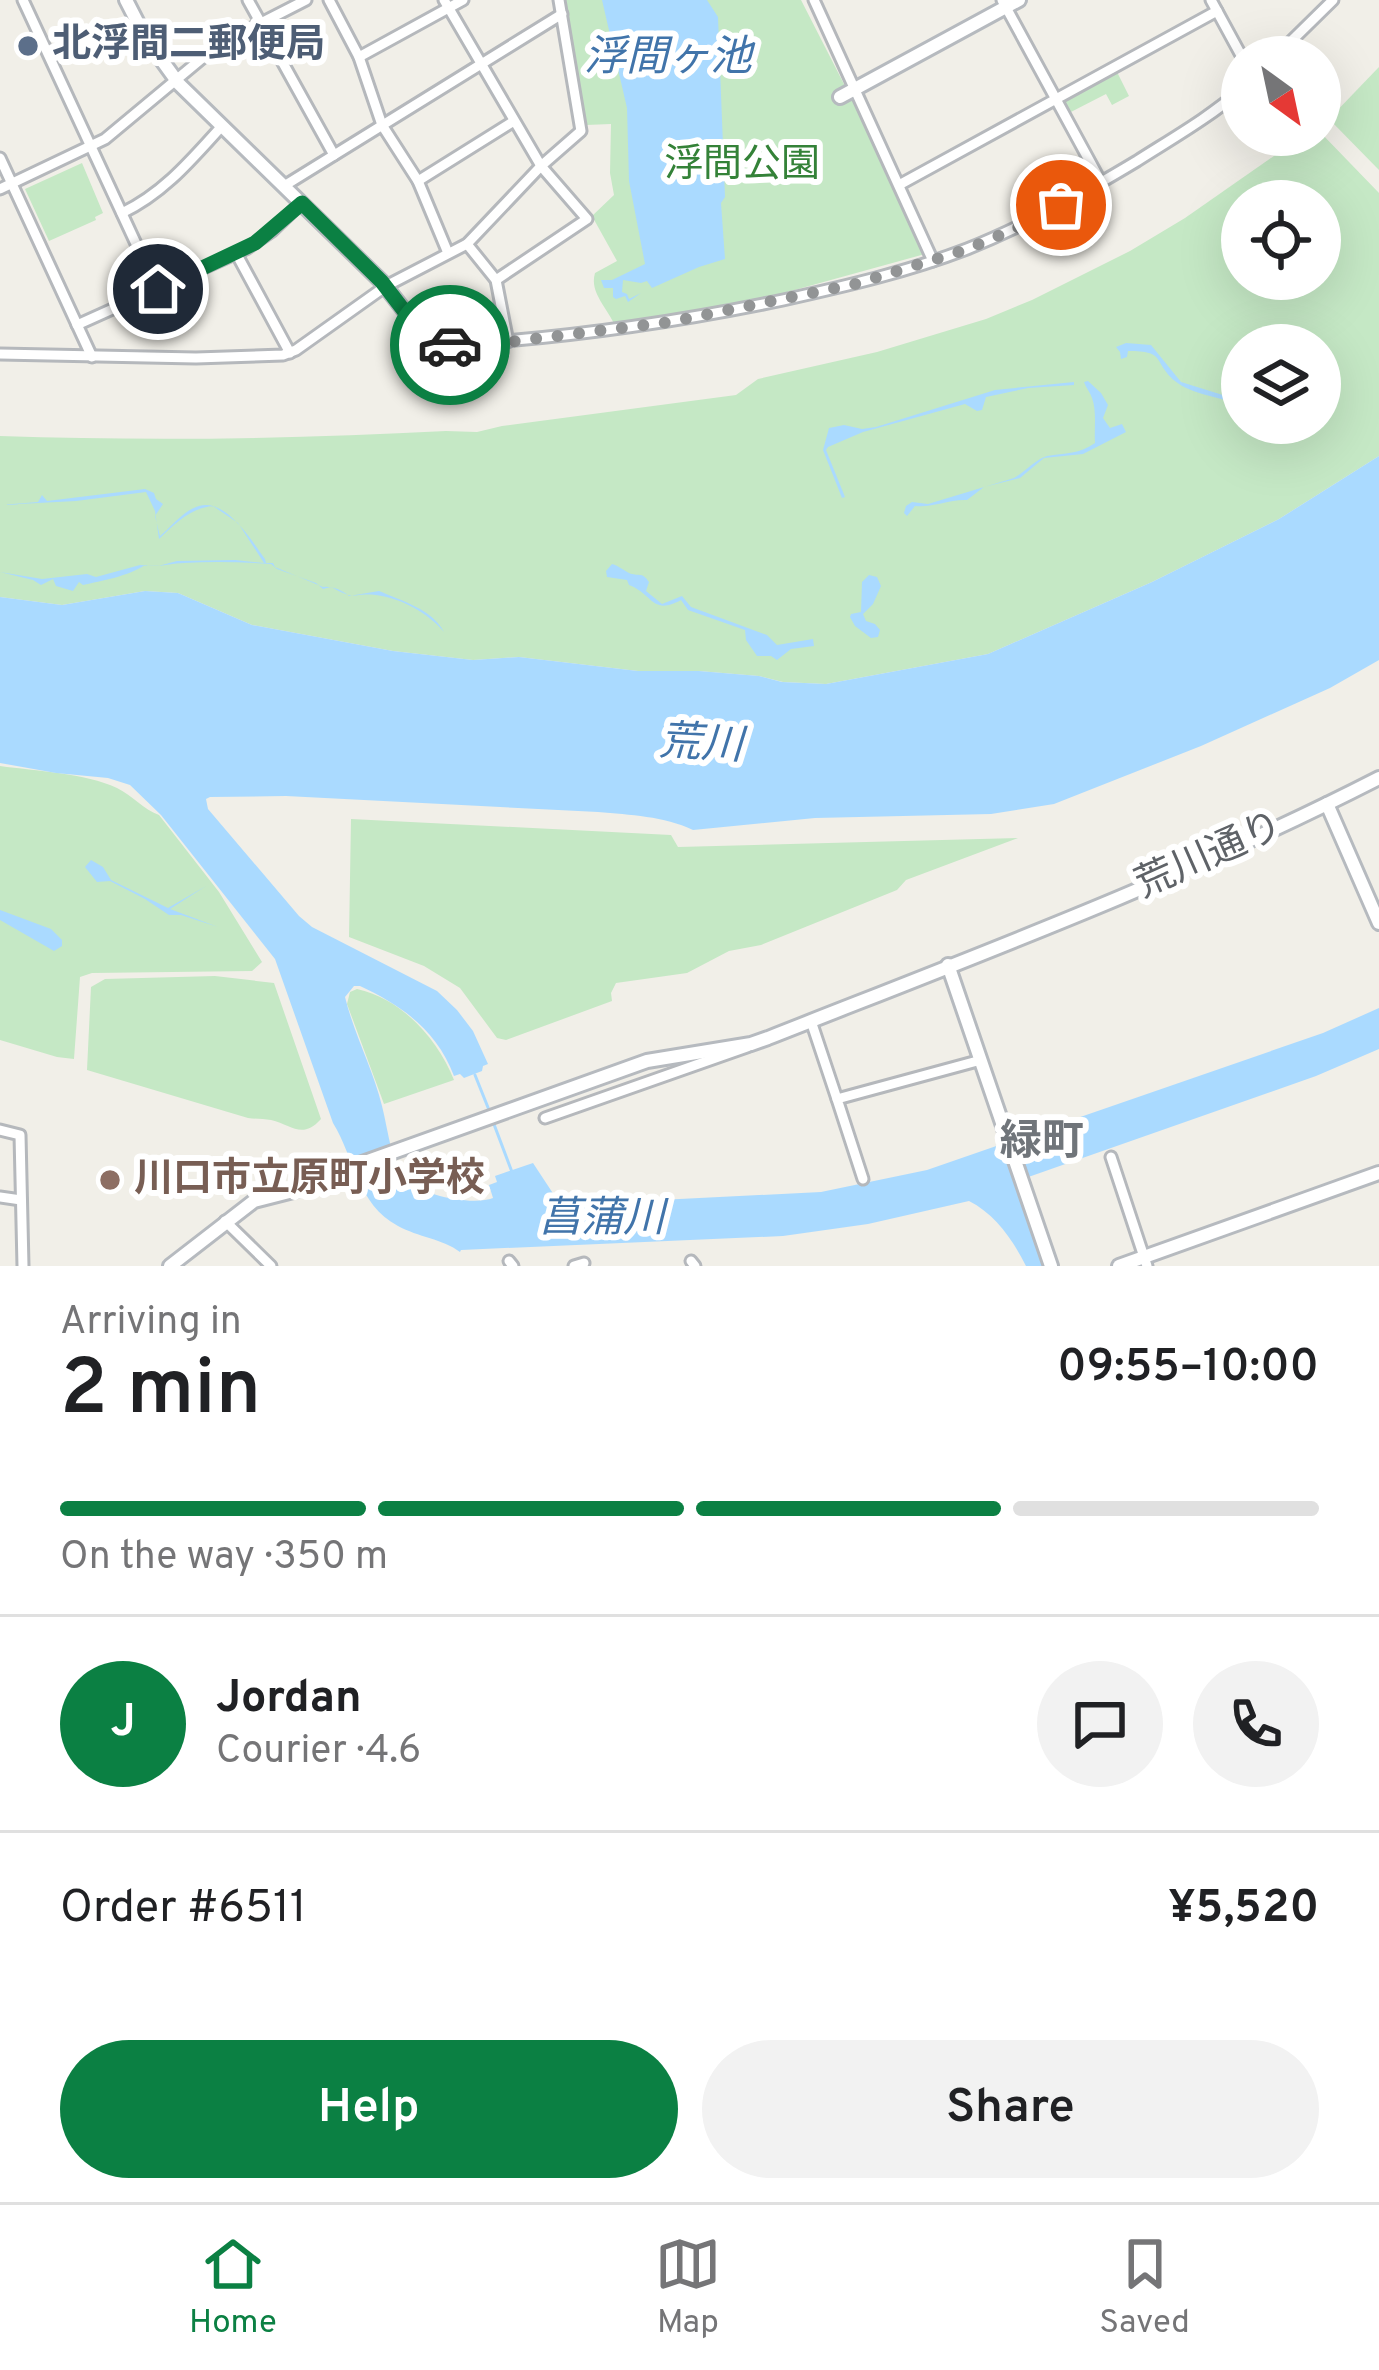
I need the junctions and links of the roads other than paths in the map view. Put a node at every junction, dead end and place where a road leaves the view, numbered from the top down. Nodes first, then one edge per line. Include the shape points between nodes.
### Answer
1 (23, 0) edge
2 (126, 0) edge
3 (248, 0) edge
4 (306, 0) edge
5 (329, 0) edge
6 (463, 0) edge
7 (559, 0) edge
8 (814, 0) edge
9 (1211, 0) edge
10 (1333, 0) edge
11 (1009, 2) edge
12 (446, 4) edge
13 (1217, 11) junction
14 (562, 14) junction
15 (261, 22) junction
16 (1231, 36) edge
17 (1296, 36) edge
18 (359, 57) junction
19 (480, 64) junction
20 (176, 80) junction
21 (854, 89) junction
22 (840, 97) dead end
23 (1056, 99) junction
24 (1221, 105) edge
25 (514, 121) junction
26 (222, 125) junction
27 (382, 125) junction
28 (91, 146) junction
29 (334, 155) junction
30 (0, 158) edge
31 (541, 166) junction
32 (418, 181) junction
33 (1101, 182) junction
34 (12, 183) junction
35 (899, 185) junction
36 (284, 186) junction
37 (0, 189) edge
38 (302, 203) junction
39 (122, 213) junction
40 (466, 244) junction
41 (236, 253) junction
42 (448, 253) junction
43 (933, 261) junction
44 (496, 280) junction
45 (386, 286) junction
46 (158, 289) junction
47 (77, 325) junction
48 (508, 342) junction
49 (431, 346) joint
50 (290, 353) junction
51 (0, 354) edge
52 (92, 357) junction
53 (1379, 778) edge
54 (1328, 805) junction
55 (1379, 923) edge
56 (948, 965) junction
57 (811, 1021) junction
58 (751, 1044) junction
59 (981, 1060) junction
60 (837, 1100) junction
61 (545, 1118) dead end
62 (0, 1130) edge
63 (1111, 1156) dead end
64 (1379, 1173) edge
65 (863, 1180) dead end
66 (0, 1197) edge
67 (21, 1200) junction
68 (225, 1221) junction
69 (1146, 1262) edge
70 (23, 1266) edge
71 (170, 1266) edge
72 (271, 1266) edge
73 (1051, 1266) edge
74 (1119, 1266) edge

1 - 28 street
2 - 20 street
3 - 15 street
4 - 15 street
5 - 18 street
6 - 12 street
7 - 14 street
8 - 21 street
9 - 13 street
10 - 17 street
11 - 21 street
11 - 23 street
12 - 18 street
12 - 19 street
13 - 16 street
13 - 23 street
14 - 19 street
14 - 31 street via 582,124
15 - 20 street
15 - 29 street
18 - 27 street
19 - 25 street
19 - 27 street
20 - 26 street
20 - 28 street
21 - 22 street
21 - 35 street
23 - 33 street
23 - 35 street
24 - 33 street
25 - 31 street
25 - 32 street
26 - 36 street
26 - 39 street via 167,184
27 - 29 street
27 - 32 street
28 - 34 street
28 - 39 street
29 - 36 street
30 - 34 street
31 - 40 street
31 - 44 street via 587,220
32 - 42 street
33 - 43 street
34 - 37 street
34 - 47 street
35 - 43 street
36 - 38 street
38 - 41 street
38 - 45 street
39 - 46 street
40 - 42 street
40 - 44 street
41 - 46 street
41 - 50 street
42 - 45 street
43 - 48 street via 670,322
44 - 48 street
45 - 49 street
45 - 50 street
46 - 47 street
47 - 52 street
48 - 49 street
50 - 52 street
51 - 52 street
53 - 54 street, 荒川通り
54 - 55 street
54 - 56 street, 荒川通り
56 - 57 street, 荒川通り
56 - 59 street
57 - 58 street, 荒川通り
57 - 60 street
58 - 61 street
58 - 68 street, 荒川通り via 647,1060 305,1188 263,1196
59 - 60 street
59 - 73 street
60 - 65 street
62 - 67 street via 20,1135
63 - 69 street
64 - 69 street
66 - 67 street
67 - 70 street
68 - 71 street, 荒川通り
68 - 72 street
69 - 74 street

